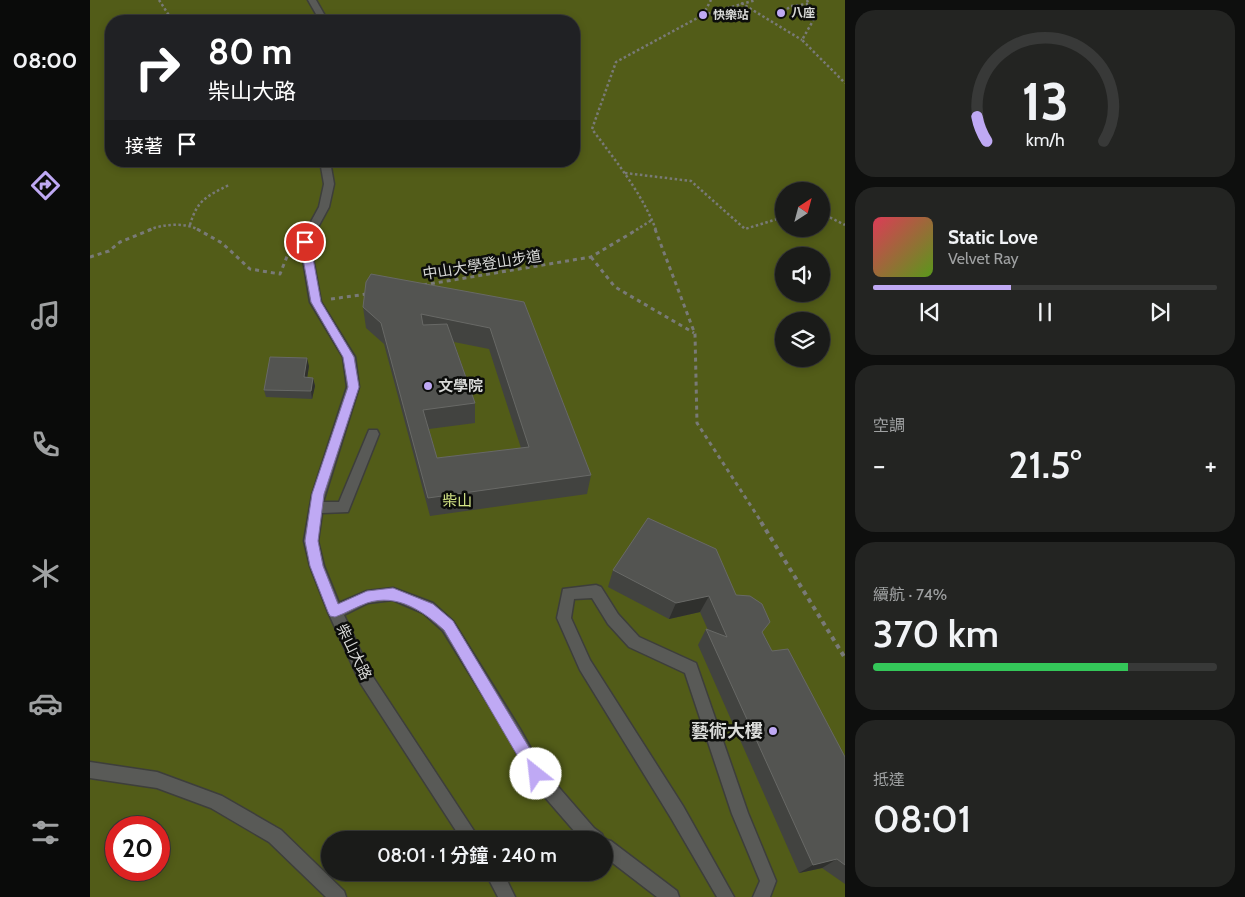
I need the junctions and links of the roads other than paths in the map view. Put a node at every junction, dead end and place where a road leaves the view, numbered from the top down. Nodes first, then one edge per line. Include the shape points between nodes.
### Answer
1 (312, 0) edge
2 (321, 15) edge
3 (326, 167) edge
4 (373, 434) dead end
5 (316, 507) junction
6 (335, 612) junction
7 (90, 770) edge
8 (466, 831) edge
9 (585, 831) edge
10 (613, 853) edge
11 (498, 881) edge
12 (338, 897) edge
13 (507, 897) edge
14 (671, 897) edge
15 (726, 897) edge
16 (760, 897) edge

1 - 2 street
3 - 5 street, 柴山大路 via 329,184 324,207 305,242 316,302 348,357 353,387
4 - 5 street via 343,508
5 - 6 street, 柴山大路 via 312,541 316,566
6 - 8 street, 柴山大路 via 366,679
6 - 9 street via 367,597 393,594 435,614 448,626 536,774
7 - 12 street via 156,780 216,802 275,836
10 - 14 street
11 - 13 street
15 - 16 street via 678,812 585,665 564,618 568,593 596,591 613,619 634,642 691,668 740,814 768,881

